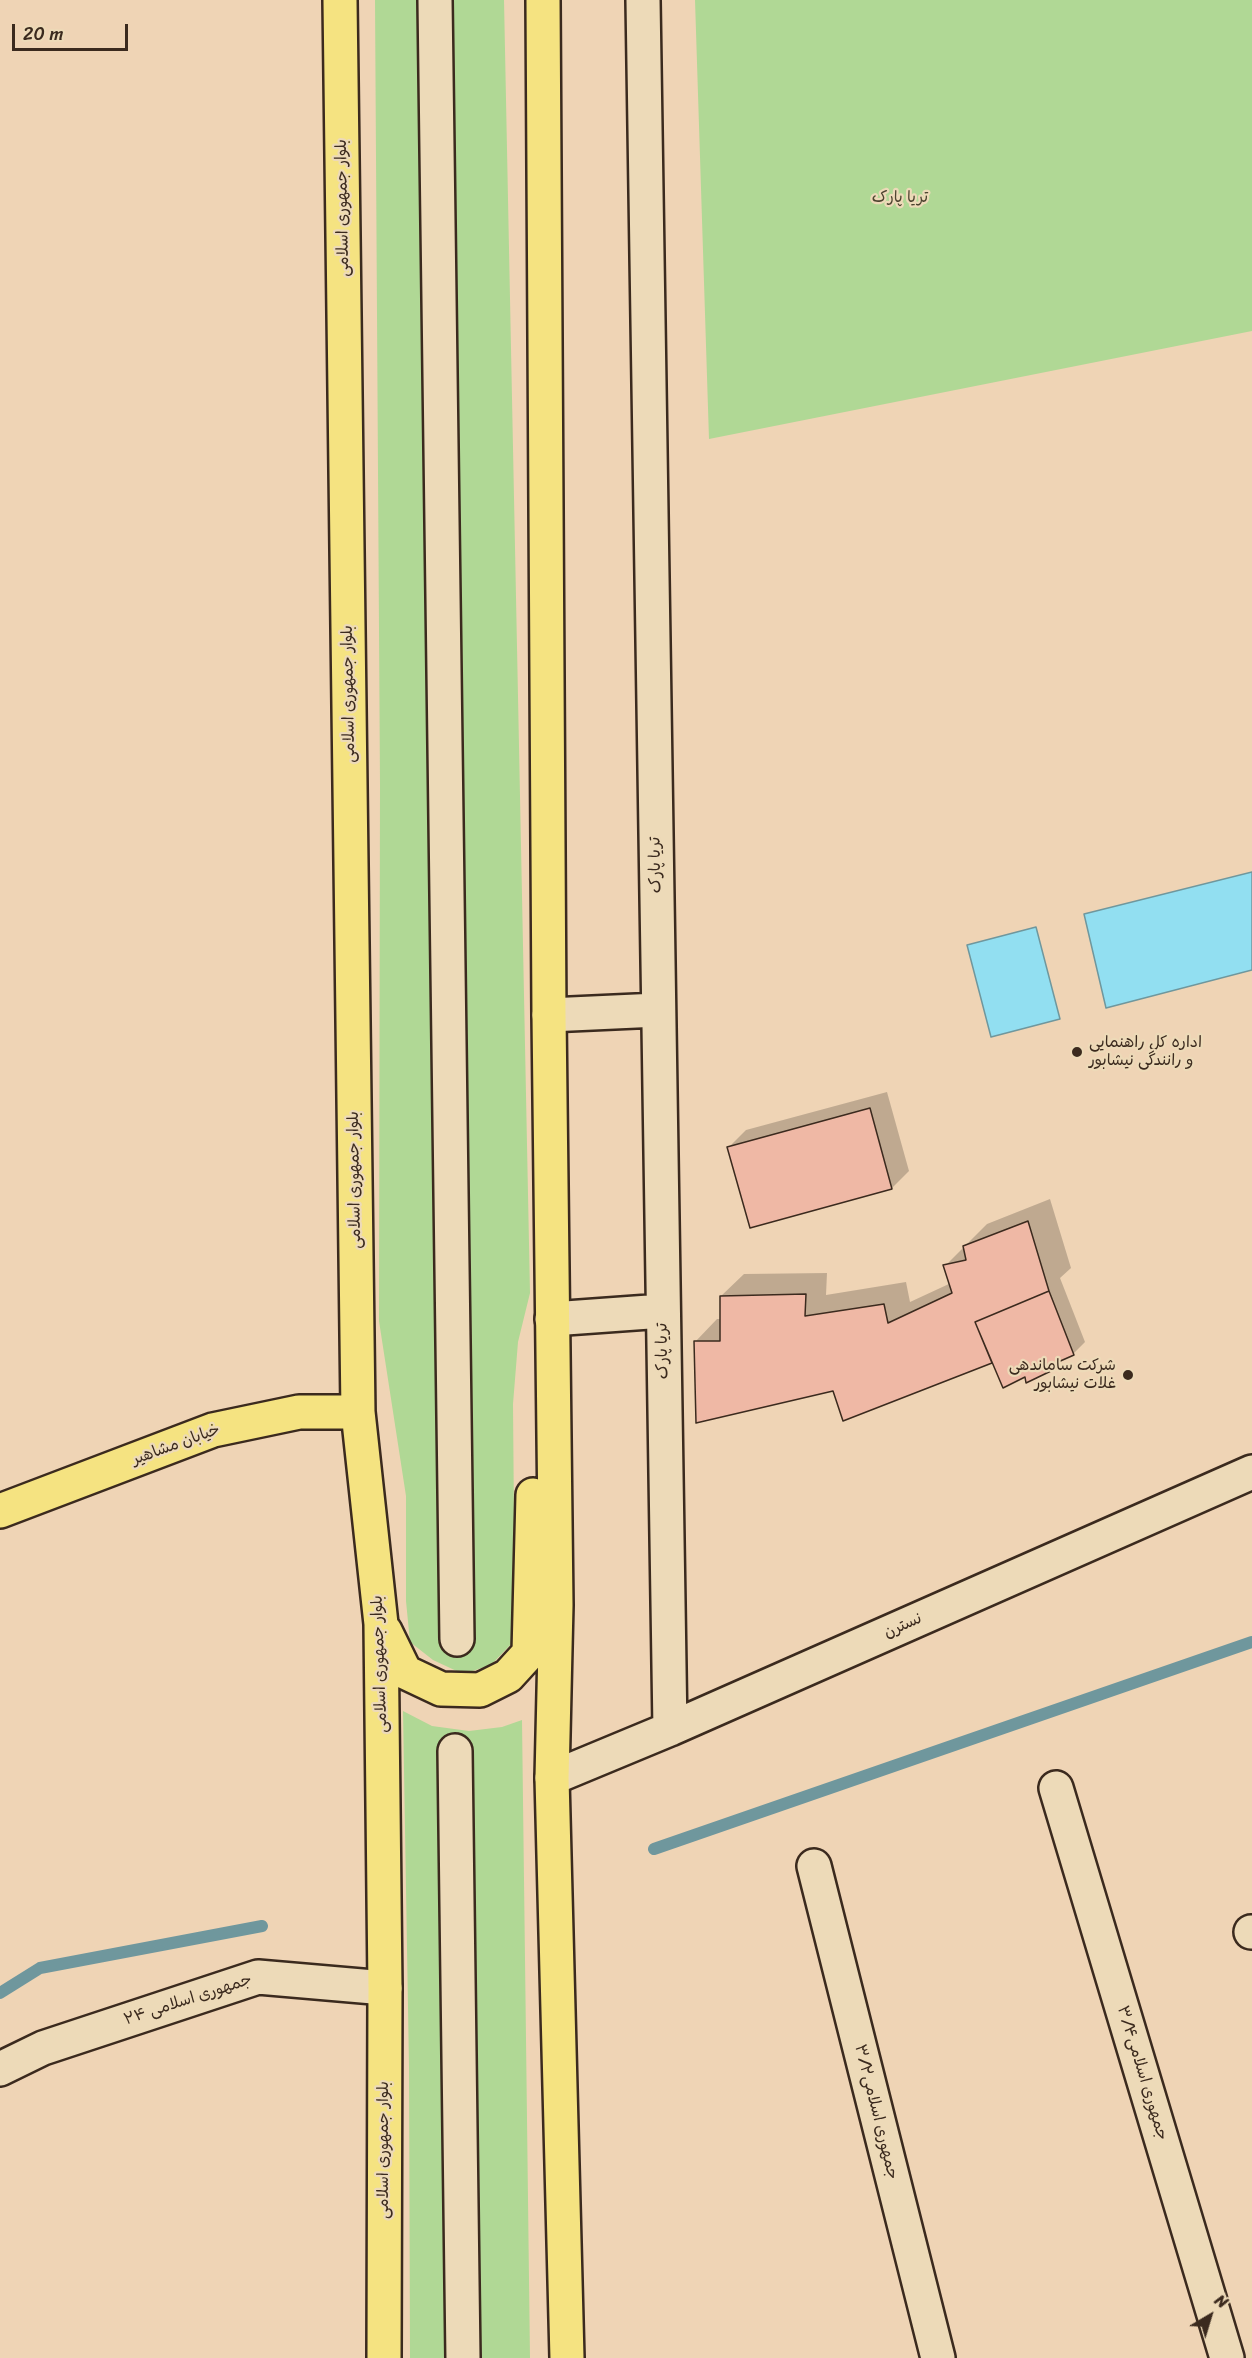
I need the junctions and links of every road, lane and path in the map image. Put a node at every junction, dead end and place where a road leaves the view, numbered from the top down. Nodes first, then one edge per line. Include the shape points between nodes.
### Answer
1 (340, 0) edge
2 (435, 0) edge
3 (543, 0) edge
4 (643, 0) edge
5 (658, 1010) junction
6 (549, 1016) junction
7 (663, 1311) junction
8 (552, 1319) junction
9 (358, 1412) junction
10 (1252, 1472) edge
11 (0, 1510) edge
12 (381, 1624) junction
13 (457, 1639) dead end
14 (670, 1729) junction
15 (456, 1751) dead end
16 (552, 1778) junction
17 (1056, 1788) dead end
18 (814, 1866) dead end
19 (385, 1988) junction
20 (0, 2069) edge
21 (384, 2358) edge
22 (463, 2358) edge
23 (567, 2358) edge
24 (938, 2358) edge
25 (1227, 2358) edge

1 - 9 main road, بلوار جمهوری اسلامی
2 - 13 street
3 - 6 main road
4 - 5 street, تریا پارک
5 - 6 street
5 - 7 street, تریا پارک
6 - 8 main road
7 - 8 street
7 - 14 street, تریا پارک
8 - 12 main road via 536,1404 529,1653 508,1676 480,1690 441,1689 405,1672
8 - 16 main road via 556,1605
9 - 11 main road, خیابان مشاهیر via 299,1412 213,1430
9 - 12 main road, بلوار جمهوری اسلامی
10 - 14 street, نسترن
12 - 19 main road, بلوار جمهوری اسلامی
14 - 16 street, نسترن
15 - 22 street
16 - 23 main road
17 - 25 street, جمهوری اسلامی۳/۴
18 - 24 street, جمهوری اسلامی۳/۲
19 - 20 street, جمهوری اسلامی ۲۴ via 258,1977 43,2048
19 - 21 main road, بلوار جمهوری اسلامی

